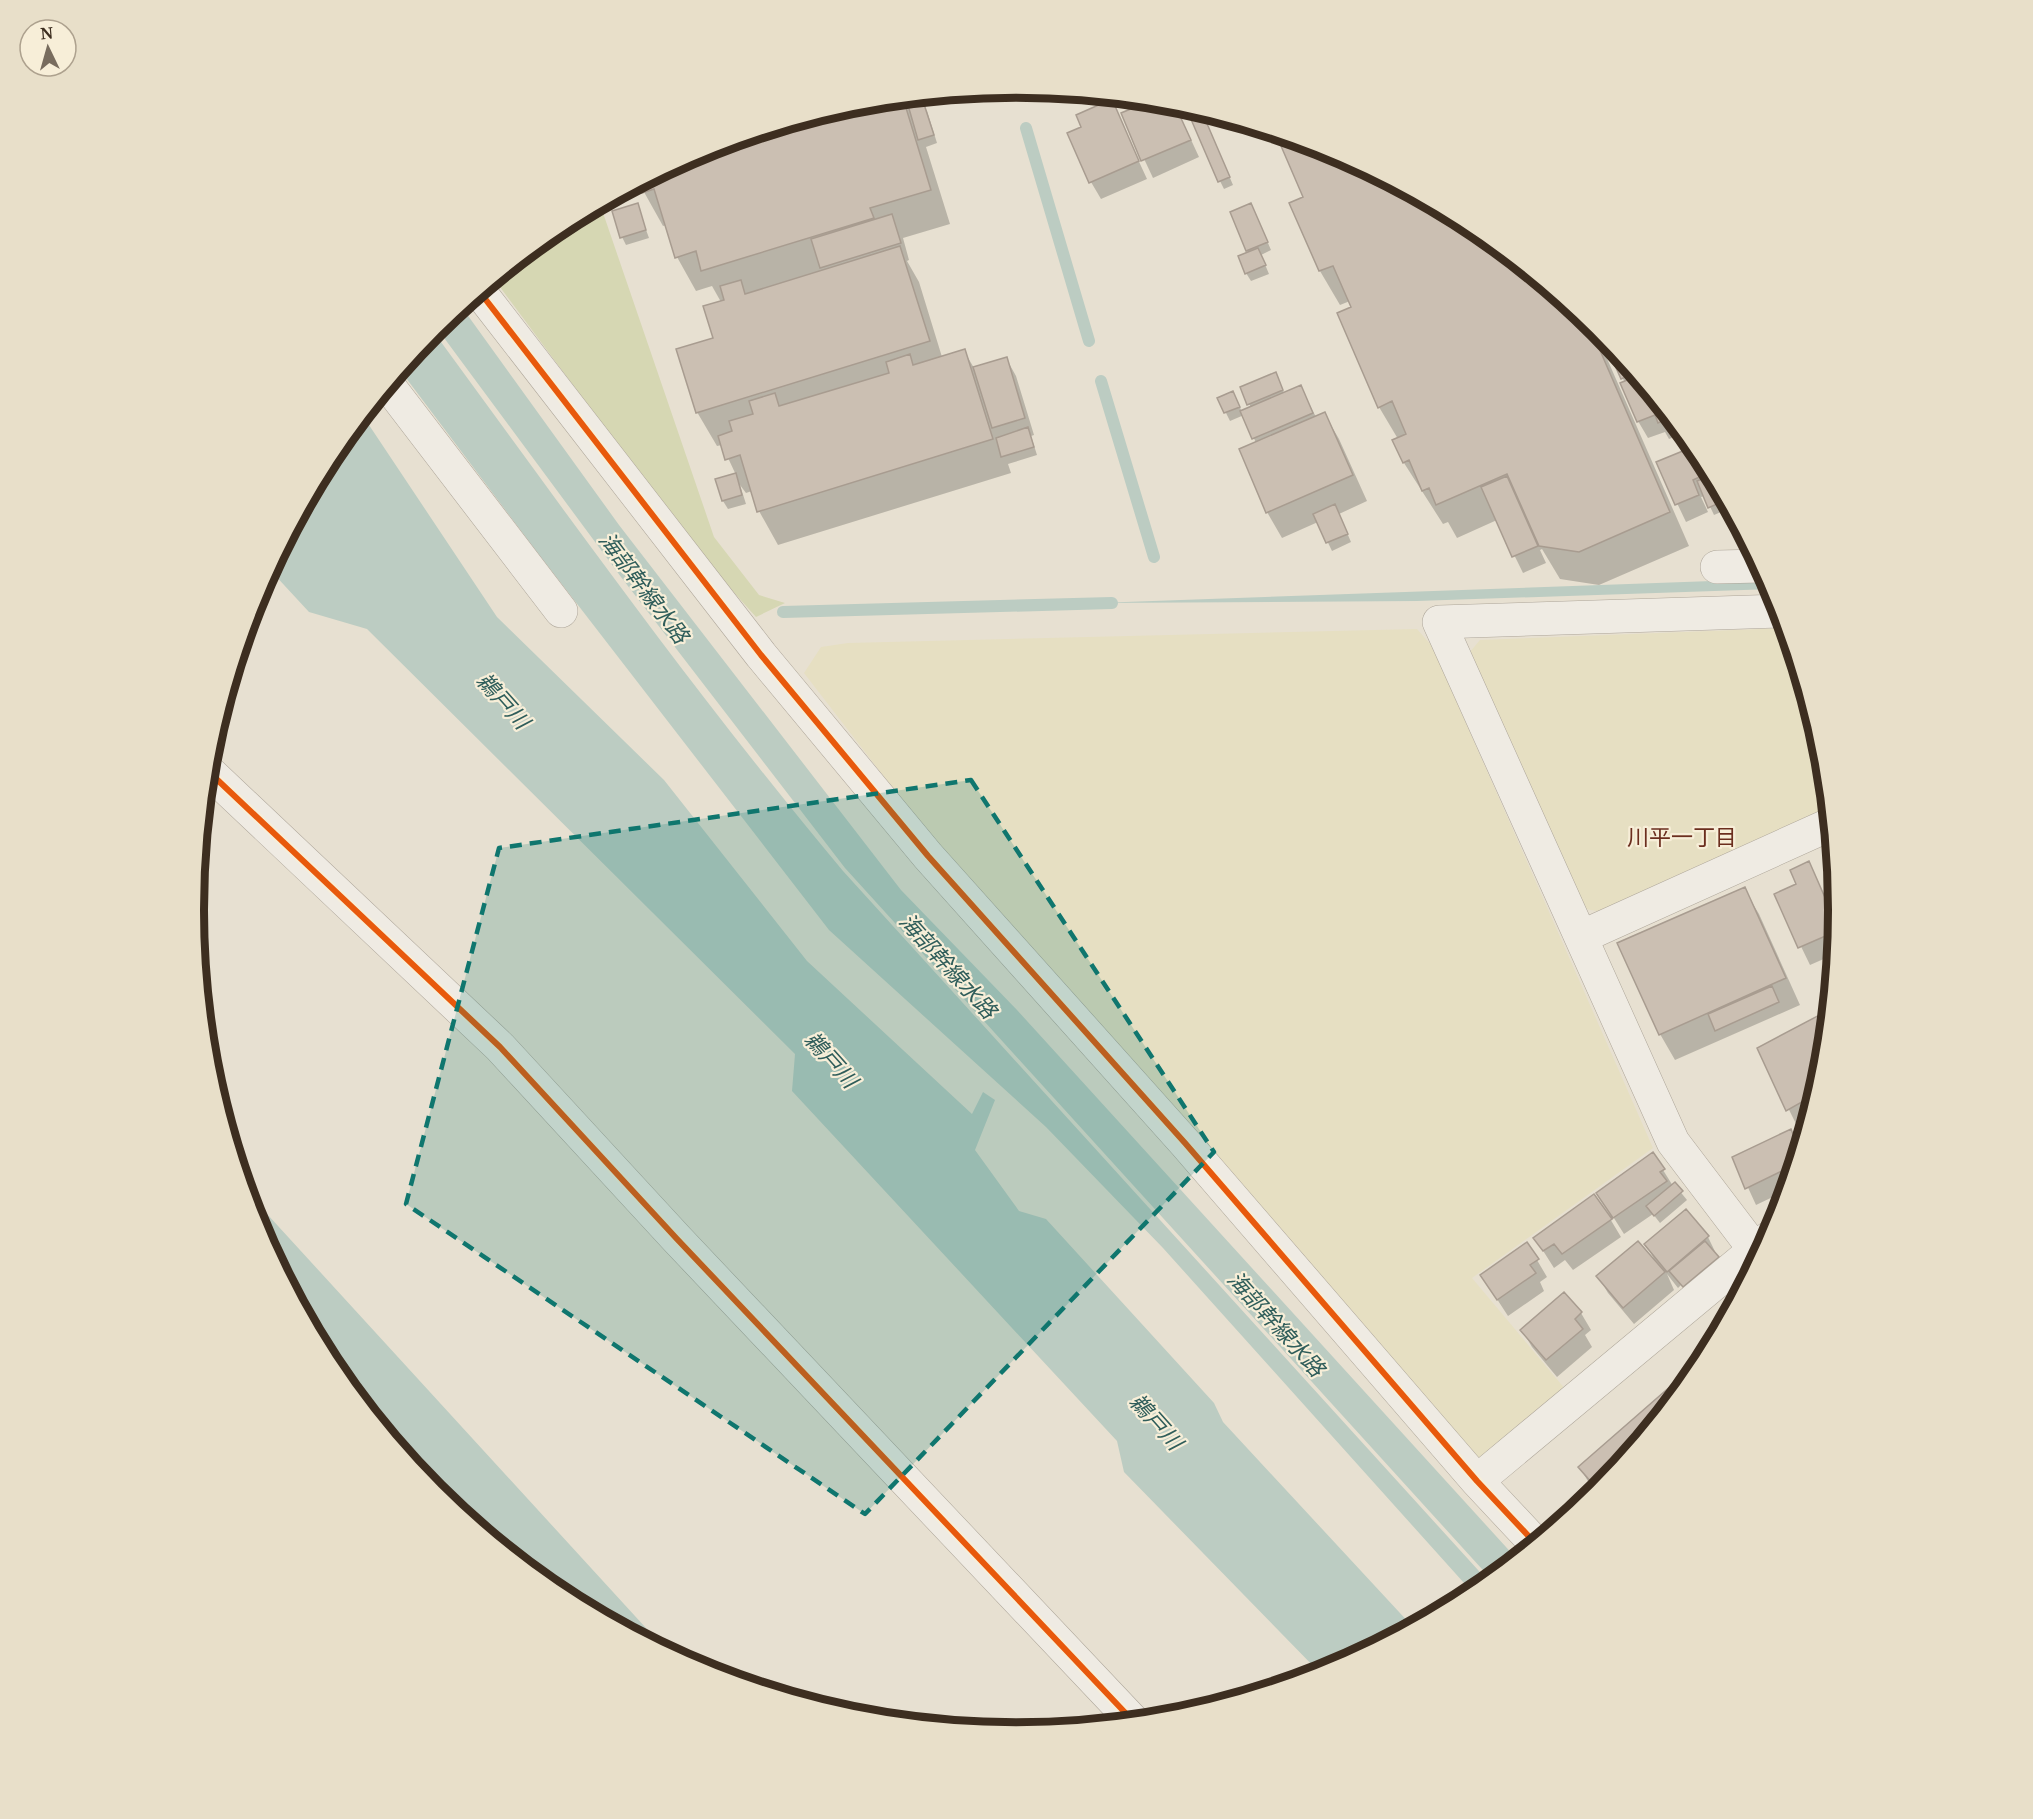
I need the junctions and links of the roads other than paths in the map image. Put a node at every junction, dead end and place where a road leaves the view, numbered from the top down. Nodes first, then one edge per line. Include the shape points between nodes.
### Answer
1 (484, 297) edge
2 (392, 391) edge
3 (1752, 566) edge
4 (1717, 567) dead end
5 (561, 611) dead end
6 (1772, 611) edge
7 (215, 778) edge
8 (1824, 827) edge
9 (1581, 937) junction
10 (1758, 1240) edge
11 (1753, 1252) edge
12 (1477, 1481) junction
13 (1530, 1538) edge
14 (1127, 1714) edge

1 - 12 street via 761,655 928,856 1185,1143
2 - 5 street
3 - 4 street
6 - 9 street via 1439,622
7 - 14 street via 500,1047
8 - 9 street
9 - 10 street via 1673,1142
11 - 12 street
12 - 13 street

